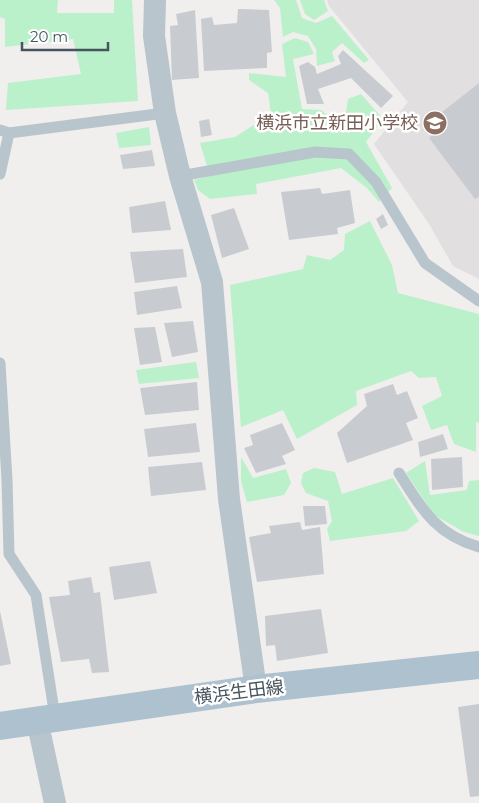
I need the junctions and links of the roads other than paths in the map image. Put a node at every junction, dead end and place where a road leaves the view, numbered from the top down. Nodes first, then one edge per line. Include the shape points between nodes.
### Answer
1 (155, 0) edge
2 (165, 113) junction
3 (4, 131) edge
4 (0, 174) edge
5 (180, 176) junction
6 (479, 301) edge
7 (0, 363) edge
8 (398, 473) dead end
9 (479, 547) edge
10 (479, 664) edge
11 (256, 689) junction
12 (46, 718) junction
13 (0, 726) edge
14 (55, 803) edge

1 - 2 street via 154,36
2 - 3 lane
2 - 5 street
3 - 4 lane
5 - 6 lane via 315,152 349,154 376,182 424,263
5 - 11 street via 212,282 229,498
7 - 12 lane via 9,554 36,595
8 - 9 lane via 432,522 444,532
10 - 11 main road, 横浜生田線
11 - 12 main road, 横浜生田線
12 - 13 main road, 横浜生田線
12 - 14 street

